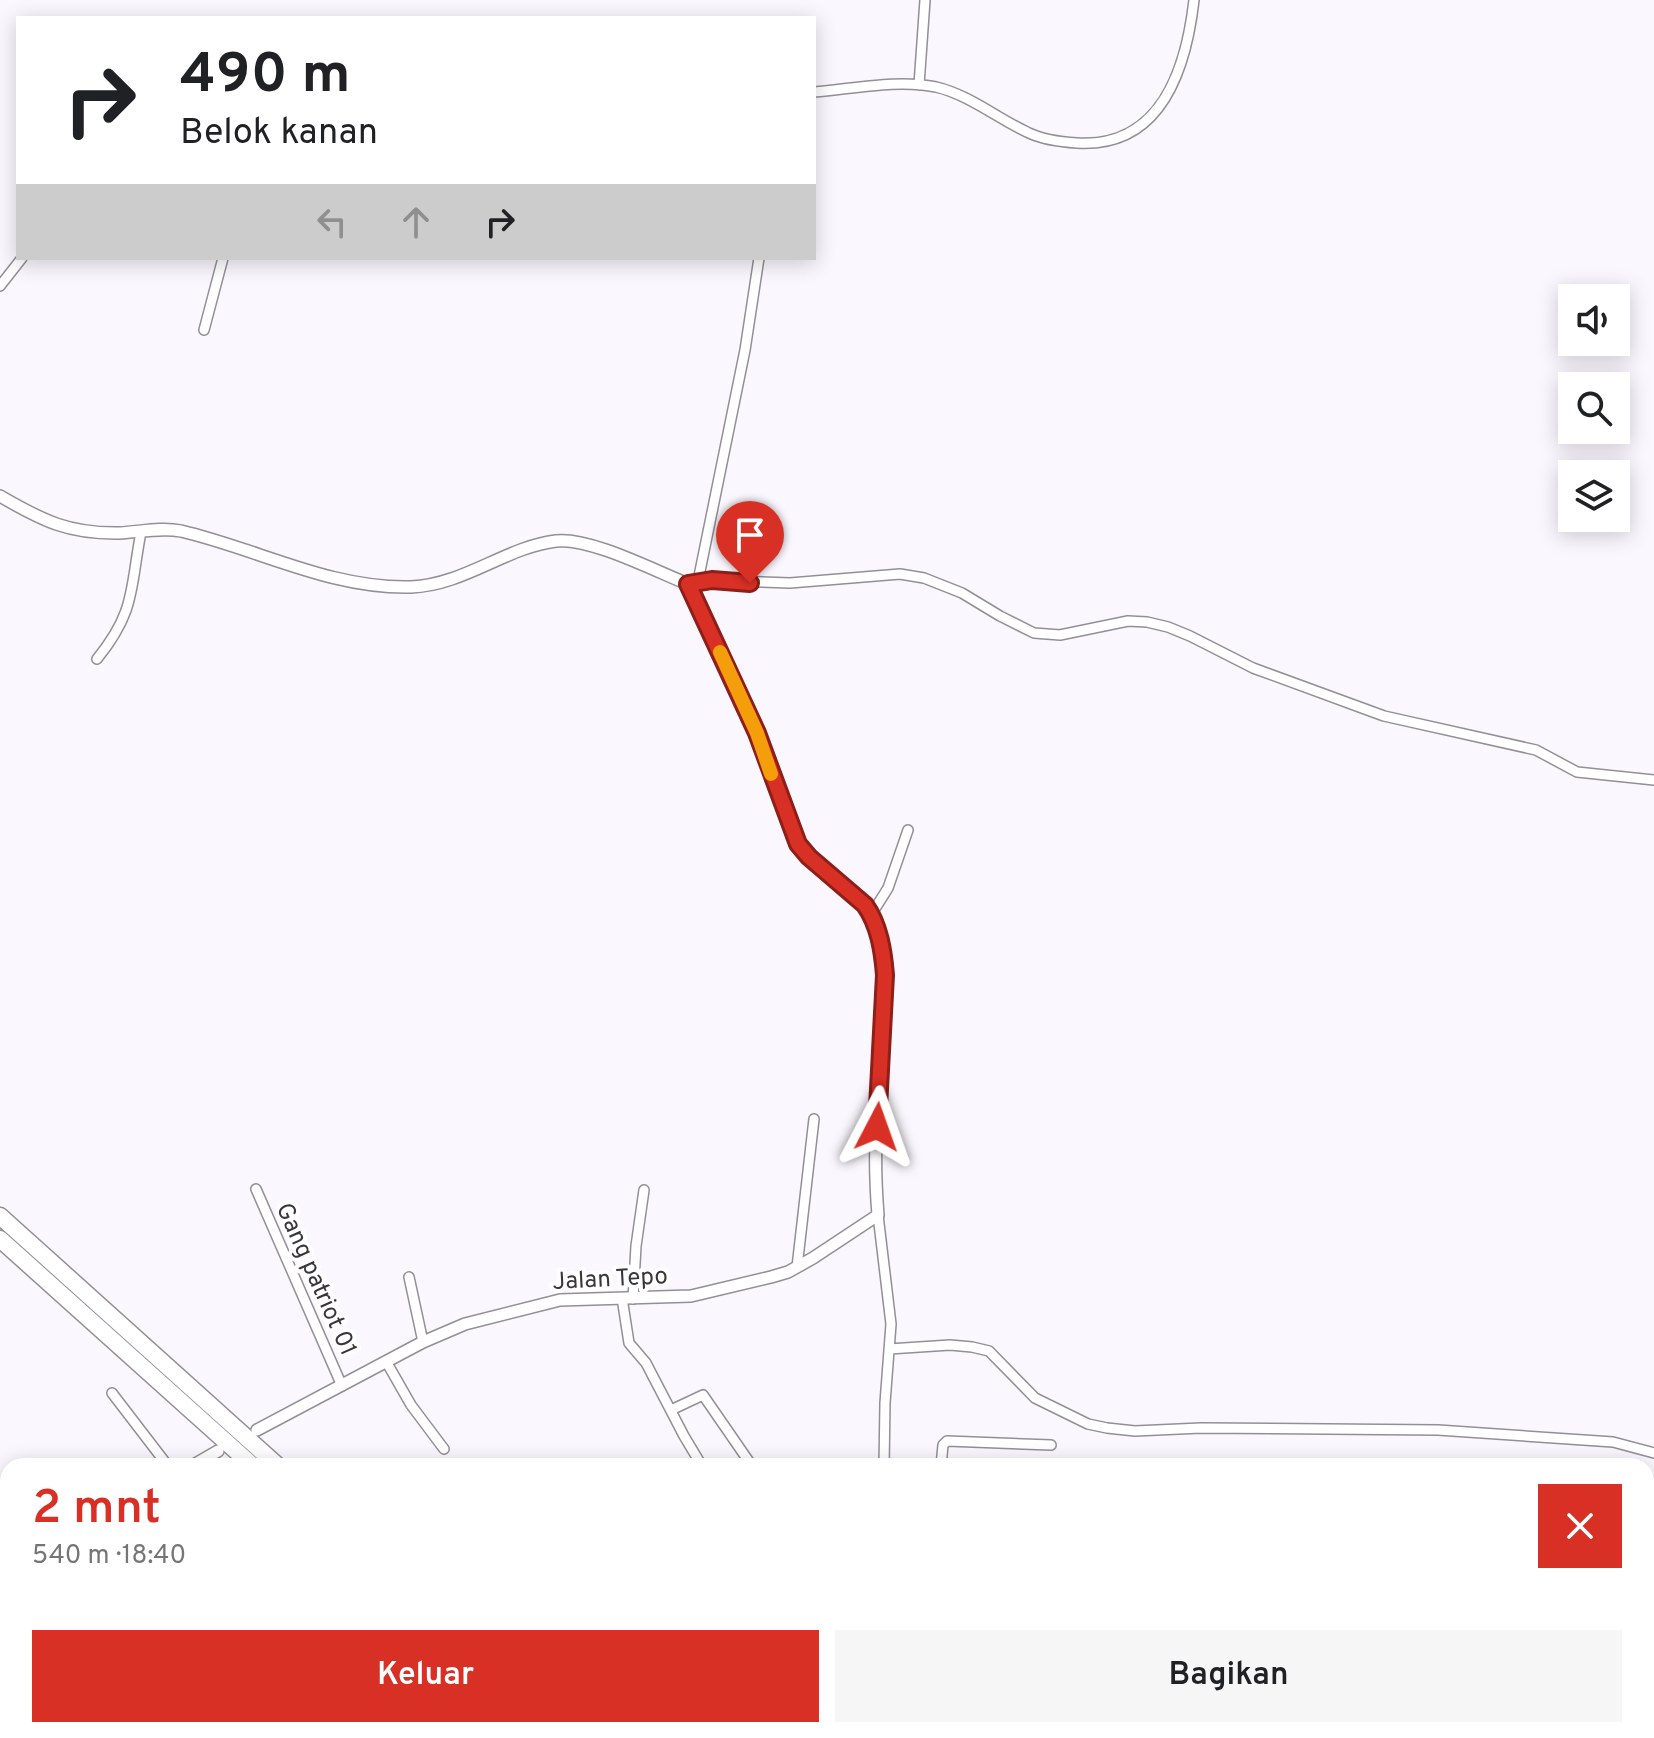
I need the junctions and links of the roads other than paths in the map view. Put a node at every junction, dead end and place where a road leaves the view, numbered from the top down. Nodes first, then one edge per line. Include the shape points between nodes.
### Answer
1 (925, 0) edge
2 (1194, 0) edge
3 (919, 85) junction
4 (816, 92) edge
5 (20, 260) edge
6 (222, 260) edge
7 (759, 260) edge
8 (0, 286) edge
9 (204, 330) dead end
10 (0, 496) edge
11 (141, 532) junction
12 (693, 582) junction
13 (97, 659) dead end
14 (1654, 780) edge
15 (908, 830) dead end
16 (871, 915) junction
17 (814, 1119) dead end
18 (256, 1189) dead end
19 (644, 1190) dead end
20 (878, 1215) junction
21 (0, 1216) edge
22 (0, 1239) edge
23 (797, 1267) junction
24 (409, 1277) dead end
25 (628, 1298) junction
26 (423, 1342) junction
27 (889, 1347) junction
28 (387, 1363) junction
29 (342, 1386) junction
30 (112, 1393) dead end
31 (671, 1410) junction
32 (257, 1430) dead end
33 (1051, 1445) dead end
34 (444, 1449) dead end
35 (218, 1451) dead end
36 (1654, 1453) edge
37 (162, 1458) edge
38 (206, 1458) edge
39 (244, 1458) edge
40 (269, 1458) edge
41 (698, 1458) edge
42 (746, 1458) edge
43 (884, 1458) edge
44 (942, 1458) edge

1 - 3 street
2 - 3 street via 1187,40 1166,97 1141,128 1124,138 1094,144 1054,141 1032,135 951,91
3 - 4 street
5 - 8 street
6 - 9 street
7 - 12 street via 745,350
10 - 11 street via 60,527 91,533
11 - 12 street via 176,530 305,571 371,584 410,587 457,578 556,541 582,542
11 - 13 street via 127,613
12 - 14 street via 790,583 900,574 954,589 1034,633 1060,635 1147,622 1384,716 1536,750 1577,772
12 - 16 street via 798,844
15 - 16 street via 888,888
16 - 20 street via 885,975
17 - 23 street
18 - 29 street, Gang patriot 01
19 - 25 street
20 - 23 street, Jalan Tepo
20 - 27 street
21 - 40 highway
22 - 39 highway
23 - 25 street, Jalan Tepo via 705,1294
24 - 26 street
25 - 26 street, Jalan Tepo via 543,1303 465,1324
25 - 31 street via 629,1343
26 - 28 street, Jalan Tepo
27 - 36 street via 950,1345 989,1351 1035,1398 1107,1428 1438,1430 1613,1442
27 - 43 street
28 - 29 street, Jalan Tepo
28 - 34 street
29 - 32 street, Jalan Tepo
30 - 37 street
31 - 41 street
31 - 42 street via 703,1395
33 - 44 street via 947,1441
35 - 38 street

